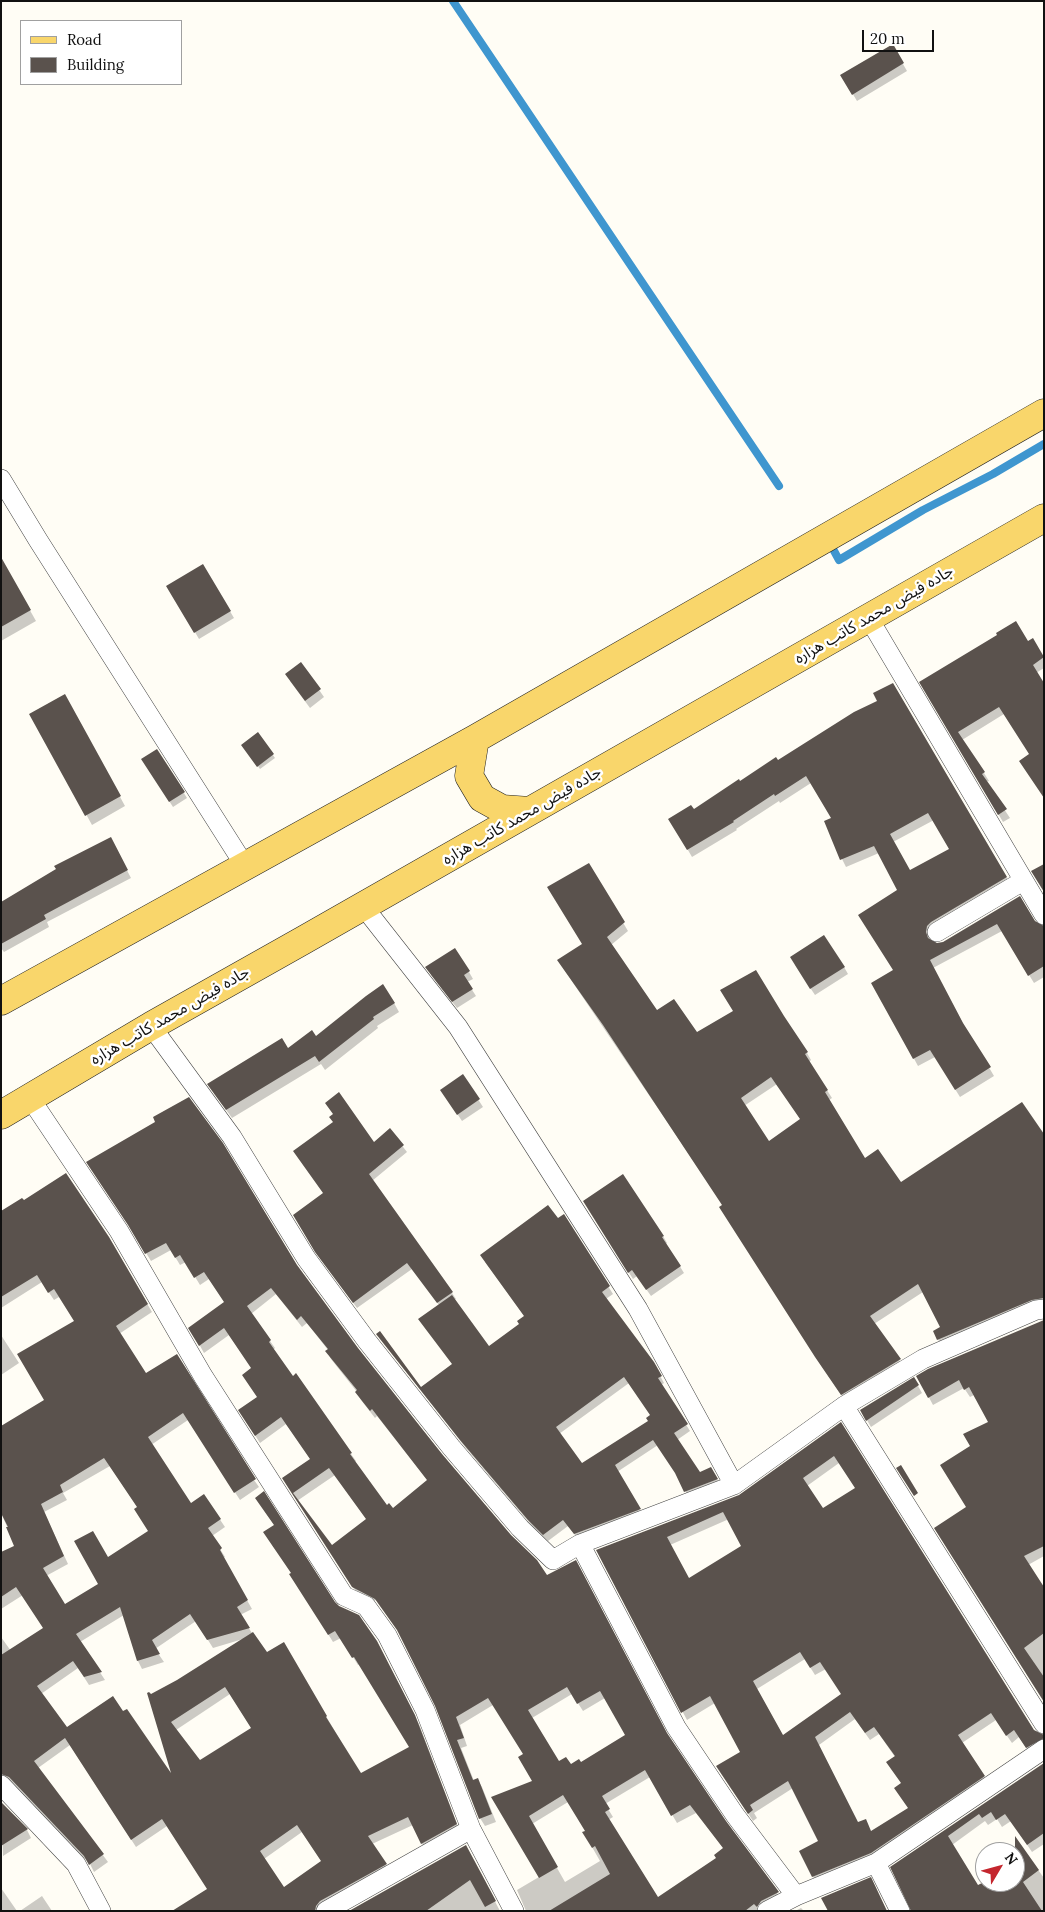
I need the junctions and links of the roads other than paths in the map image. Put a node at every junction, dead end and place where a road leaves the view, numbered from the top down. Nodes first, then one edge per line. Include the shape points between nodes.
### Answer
1 (1044, 413) edge
2 (1, 479) edge
3 (1044, 518) edge
4 (868, 617) junction
5 (475, 739) junction
6 (530, 811) junction
7 (245, 866) junction
8 (1023, 881) junction
9 (363, 906) junction
10 (1044, 915) edge
11 (937, 932) dead end
12 (1, 1001) edge
13 (151, 1026) junction
14 (30, 1098) junction
15 (1, 1115) edge
16 (1044, 1309) edge
17 (844, 1406) junction
18 (734, 1485) junction
19 (580, 1544) junction
20 (1044, 1724) edge
21 (1044, 1749) edge
22 (1, 1785) edge
23 (471, 1829) junction
24 (876, 1863) junction
25 (796, 1896) junction
26 (101, 1911) edge
27 (326, 1911) edge
28 (514, 1911) edge
29 (767, 1911) edge
30 (900, 1911) edge

1 - 5 main road
2 - 7 street
3 - 4 main road, جاده فیض محمد کاتب هزاره
4 - 6 main road, جاده فیض محمد کاتب هزاره
4 - 8 street
5 - 6 main road via 469,776 482,798 502,809
5 - 7 main road
6 - 9 main road, جاده فیض محمد کاتب هزاره
7 - 12 main road
8 - 10 street
8 - 11 street
9 - 13 main road, جاده فیض محمد کاتب هزاره
9 - 18 street via 458,1026 638,1309
13 - 14 main road, جاده فیض محمد کاتب هزاره
13 - 19 street via 232,1137 306,1258 452,1447 520,1528 553,1560
14 - 15 main road, جاده فیض محمد کاتب هزاره
14 - 23 street via 119,1231 203,1376 344,1596 366,1606 387,1635 425,1710
16 - 17 street via 923,1359
17 - 18 street
17 - 20 street
18 - 19 street
19 - 25 street via 676,1726 735,1815
21 - 24 street
22 - 26 street via 76,1864
23 - 27 street
23 - 28 street
24 - 25 street
24 - 30 street
25 - 29 street

